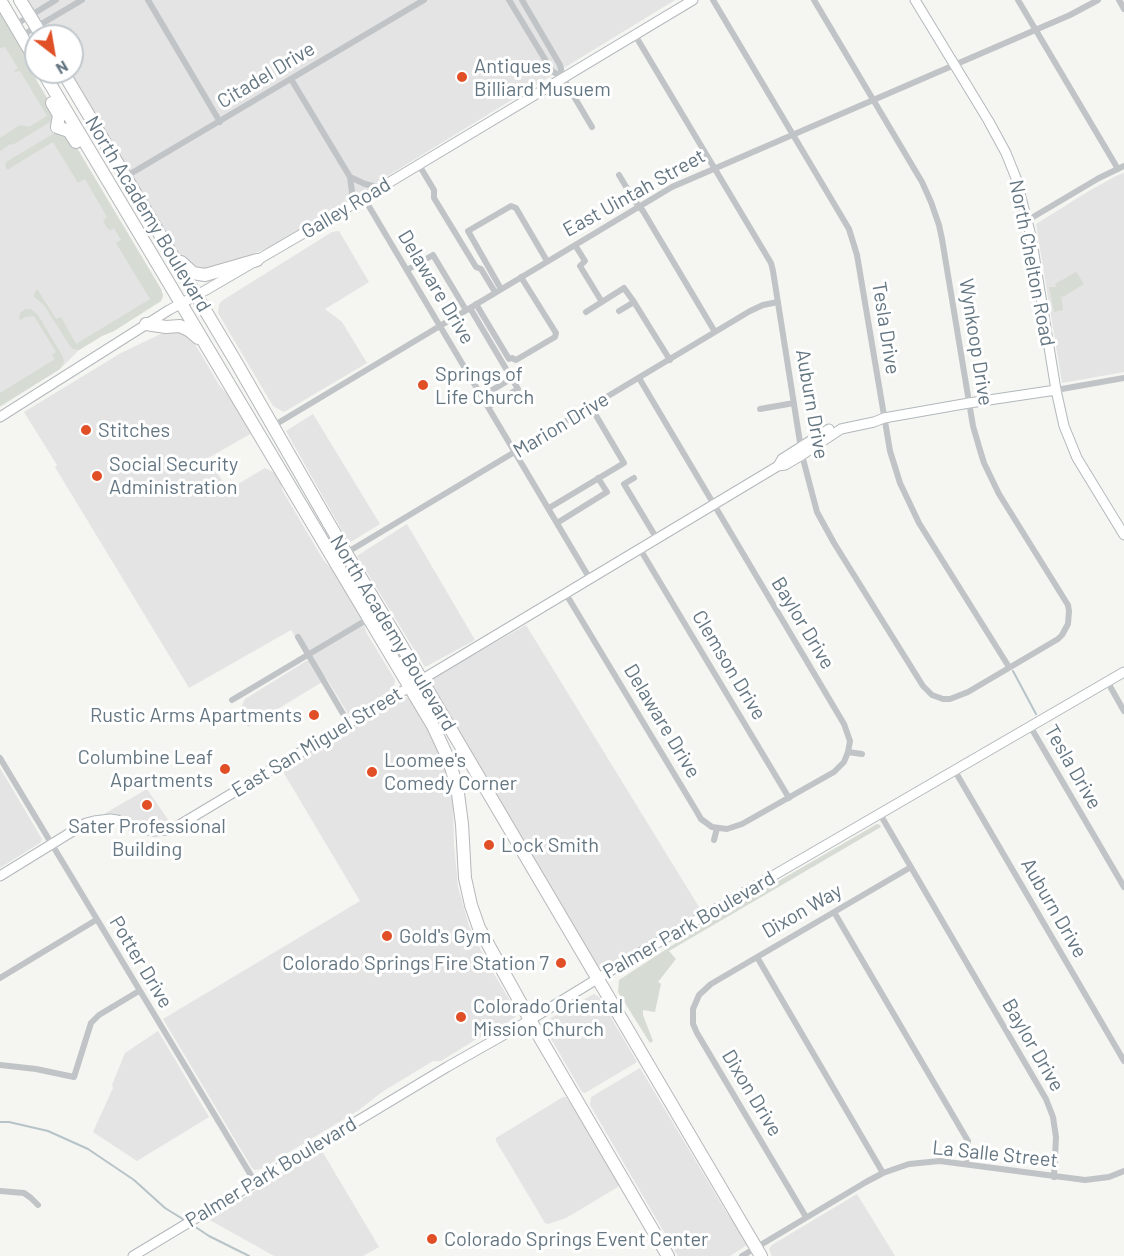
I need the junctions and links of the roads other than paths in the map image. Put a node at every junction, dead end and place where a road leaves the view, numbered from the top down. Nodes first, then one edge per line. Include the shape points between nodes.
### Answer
1 (0, 0) edge
2 (20, 0) edge
3 (56, 0) edge
4 (82, 0) edge
5 (148, 0) edge
6 (424, 0) edge
7 (509, 0) edge
8 (522, 0) edge
9 (693, 0) edge
10 (714, 0) edge
11 (814, 0) edge
12 (915, 0) edge
13 (1018, 0) edge
14 (1098, 0) edge
15 (1119, 0) edge
16 (1124, 9) edge
17 (35, 24) edge
18 (38, 24) edge
19 (40, 24) edge
20 (24, 29) edge
21 (24, 29) edge
22 (18, 30) junction
23 (1035, 30) junction
24 (634, 35) junction
25 (24, 40) edge
26 (954, 64) junction
27 (563, 78) junction
28 (291, 79) junction
29 (50, 84) edge
30 (70, 84) edge
31 (874, 99) junction
32 (220, 122) junction
33 (592, 127) dead end
34 (794, 133) junction
35 (418, 165) junction
36 (1121, 167) edge
37 (714, 168) junction
38 (619, 176) dead end
39 (125, 177) junction
40 (350, 177) junction
41 (380, 188) junction
42 (364, 198) junction
43 (350, 206) junction
44 (639, 206) junction
45 (1028, 220) junction
46 (575, 245) junction
47 (169, 249) junction
48 (257, 260) junction
49 (547, 261) junction
50 (407, 270) junction
51 (521, 277) junction
52 (498, 291) junction
53 (196, 295) junction
54 (602, 302) junction
55 (634, 302) junction
56 (778, 302) junction
57 (180, 304) junction
58 (470, 307) junction
59 (619, 311) dead end
60 (586, 312) dead end
61 (146, 324) junction
62 (439, 326) junction
63 (715, 332) junction
64 (205, 344) junction
65 (670, 360) junction
66 (639, 378) junction
67 (1124, 378) edge
68 (511, 379) junction
69 (1056, 390) junction
70 (482, 396) junction
71 (794, 403) junction
72 (969, 403) junction
73 (488, 407) junction
74 (591, 407) junction
75 (760, 409) dead end
76 (0, 417) edge
77 (884, 418) junction
78 (273, 426) junction
79 (801, 451) junction
80 (516, 452) junction
81 (598, 478) junction
82 (634, 478) dead end
83 (714, 504) junction
84 (549, 508) junction
85 (557, 523) junction
86 (1124, 535) edge
87 (657, 539) junction
88 (640, 549) junction
89 (345, 554) junction
90 (590, 579) junction
91 (566, 594) junction
92 (368, 619) junction
93 (298, 637) dead end
94 (308, 655) junction
95 (1009, 667) junction
96 (1124, 672) edge
97 (421, 680) junction
98 (1107, 681) junction
99 (409, 686) junction
100 (232, 700) dead end
101 (1124, 711) edge
102 (349, 724) junction
103 (1030, 726) junction
104 (848, 752) junction
105 (861, 754) dead end
106 (0, 758) edge
107 (955, 771) junction
108 (789, 798) junction
109 (880, 814) junction
110 (717, 828) junction
111 (714, 840) dead end
112 (52, 845) junction
113 (911, 867) junction
114 (0, 876) edge
115 (1124, 887) edge
116 (834, 912) junction
117 (96, 920) junction
118 (757, 957) junction
119 (0, 978) edge
120 (598, 979) junction
121 (711, 984) joint
122 (139, 991) junction
123 (530, 1020) junction
124 (1124, 1061) edge
125 (0, 1065) edge
126 (966, 1164) junction
127 (1124, 1171) edge
128 (883, 1173) junction
129 (1054, 1177) junction
130 (255, 1182) junction
131 (0, 1191) edge
132 (38, 1205) dead end
133 (806, 1217) junction
134 (759, 1252) edge
135 (133, 1256) edge
136 (668, 1256) edge
137 (742, 1256) edge

1 - 22 highway
2 - 17 highway
3 - 18 street
4 - 19 street
5 - 32 street
6 - 28 street, Citadel Drive
7 - 27 street via 552,71
8 - 27 street via 560,65
9 - 24 main road, Galley Road
10 - 34 street, Tesla Drive
11 - 31 street, Wynkoop Drive
12 - 26 main road, North Chelton Road
13 - 23 street
14 - 23 street, East Uintah Street
15 - 16 street
20 - 22 street
21 - 22 street
22 - 25 highway
23 - 26 street, East Uintah Street
23 - 36 street
24 - 27 main road, Galley Road
24 - 37 street, Auburn Drive
26 - 31 street, East Uintah Street
26 - 45 main road, North Chelton Road via 1009,160
27 - 33 street
27 - 35 main road, Galley Road
28 - 32 street, Citadel Drive
28 - 40 street
29 - 57 highway, North Academy Boulevard
30 - 39 highway, North Academy Boulevard
31 - 34 street, East Uintah Street
31 - 72 street, Wynkoop Drive via 936,214
32 - 39 street, Citadel Drive
34 - 37 street, East Uintah Street
34 - 77 street, Tesla Drive via 852,236
35 - 41 main road, Galley Road
35 - 52 street via 476,267 482,269
36 - 45 street
37 - 44 street, East Uintah Street
37 - 56 street, Auburn Drive via 771,263
38 - 44 street
39 - 47 highway, North Academy Boulevard
40 - 41 street
40 - 43 street
41 - 42 main road, Galley Road
42 - 43 main road, Galley Road
42 - 50 street, Delaware Drive
43 - 48 main road, Galley Road
44 - 46 street, East Uintah Street
44 - 63 street
45 - 69 main road, North Chelton Road
46 - 49 street, East Uintah Street
46 - 54 street via 585,261 580,266
47 - 48 highway via 199,275
47 - 53 highway, North Academy Boulevard
48 - 53 main road, Galley Road
49 - 51 street, East Uintah Street
49 - 52 street via 516,208 511,206 468,231
50 - 58 street via 433,255
50 - 62 street, Delaware Drive
51 - 52 street, East Uintah Street
51 - 58 street via 556,333 545,343 516,360 509,359
52 - 58 street, East Uintah Street
53 - 57 main road, Galley Road
53 - 78 highway, North Academy Boulevard
54 - 55 street via 624,288
54 - 60 street
55 - 59 street
55 - 65 street
56 - 63 street, Marion Drive via 750,311
56 - 71 street, Auburn Drive
57 - 61 main road, Galley Road
57 - 64 highway, North Academy Boulevard
58 - 62 street, East Uintah Street
58 - 68 street
61 - 64 highway via 180,326
61 - 76 main road, Galley Road
62 - 70 street, Delaware Drive
62 - 78 street, East Uintah Street
63 - 65 street, Marion Drive
64 - 92 highway, North Academy Boulevard
65 - 66 street, Marion Drive
66 - 74 street, Marion Drive
66 - 83 street, Baylor Drive
67 - 69 street
68 - 70 street
68 - 73 street via 518,389
69 - 72 main road
69 - 86 main road, North Chelton Road via 1072,448
70 - 73 street, Delaware Drive
71 - 75 street
71 - 79 street, Auburn Drive
72 - 77 main road
72 - 95 street, Wynkoop Drive via 976,438 999,495 1069,611 1062,635
73 - 80 street, Delaware Drive
74 - 80 street, Marion Drive
74 - 81 street via 624,463
77 - 79 main road via 874,416 841,423
77 - 95 street, Tesla Drive via 896,472 911,508
78 - 89 highway, North Academy Boulevard
79 - 83 main road, East San Miguel Street via 782,459 778,466
79 - 95 street, Auburn Drive via 817,512 928,692 943,699 956,698
80 - 84 street, Delaware Drive
80 - 89 street, Marion Drive
81 - 84 street
81 - 85 street via 607,492
82 - 87 street via 624,484
83 - 87 main road, East San Miguel Street
83 - 104 street, Baylor Drive via 844,724 850,741
84 - 85 street, Delaware Drive
85 - 90 street, Delaware Drive
87 - 88 main road, East San Miguel Street
88 - 90 main road, East San Miguel Street
88 - 108 street, Clemson Drive
89 - 97 highway, North Academy Boulevard
90 - 91 main road, East San Miguel Street
91 - 97 main road, East San Miguel Street
91 - 110 street, Delaware Drive via 697,812 707,824
92 - 94 street
92 - 99 highway, North Academy Boulevard
93 - 94 street
94 - 100 street
94 - 102 street
96 - 98 main road, Palmer Park Boulevard
97 - 99 main road, East San Miguel Street
97 - 120 highway, North Academy Boulevard
98 - 101 street
98 - 103 main road, Palmer Park Boulevard
99 - 102 main road, East San Miguel Street
99 - 123 highway, North Academy Boulevard via 446,751 453,772 460,804 465,878 479,928
102 - 112 main road, East San Miguel Street via 176,827 154,831 102,819
103 - 107 main road, Palmer Park Boulevard
103 - 115 street, Tesla Drive
104 - 105 street
104 - 108 street via 834,772
106 - 112 street, Potter Drive
107 - 109 main road, Palmer Park Boulevard
107 - 124 street, Auburn Drive
108 - 110 street via 742,824
109 - 113 street, Baylor Drive
109 - 120 main road, Palmer Park Boulevard
110 - 111 street
112 - 114 main road, East San Miguel Street
112 - 117 street, Potter Drive
113 - 116 street, Dixon Way
113 - 129 street, Baylor Drive via 1046,1099 1056,1137
116 - 118 street, Dixon Way
116 - 126 street via 968,1141
117 - 119 street
117 - 122 street, Potter Drive
118 - 121 street, Dixon Way
118 - 128 street
120 - 123 main road, Palmer Park Boulevard
120 - 134 highway, North Academy Boulevard
121 - 133 street, Dixon Drive via 695,1002 693,1024
122 - 125 street via 91,1023 74,1077
122 - 130 street, Potter Drive
123 - 130 main road, Palmer Park Boulevard
123 - 136 highway, North Academy Boulevard
126 - 128 street, La Salle Street via 920,1162
126 - 129 street, La Salle Street
127 - 129 street, La Salle Street via 1098,1179
128 - 133 street, La Salle Street
130 - 135 main road, Palmer Park Boulevard
131 - 132 street via 24,1193
133 - 134 street, La Salle Street
134 - 137 street, La Salle Street

